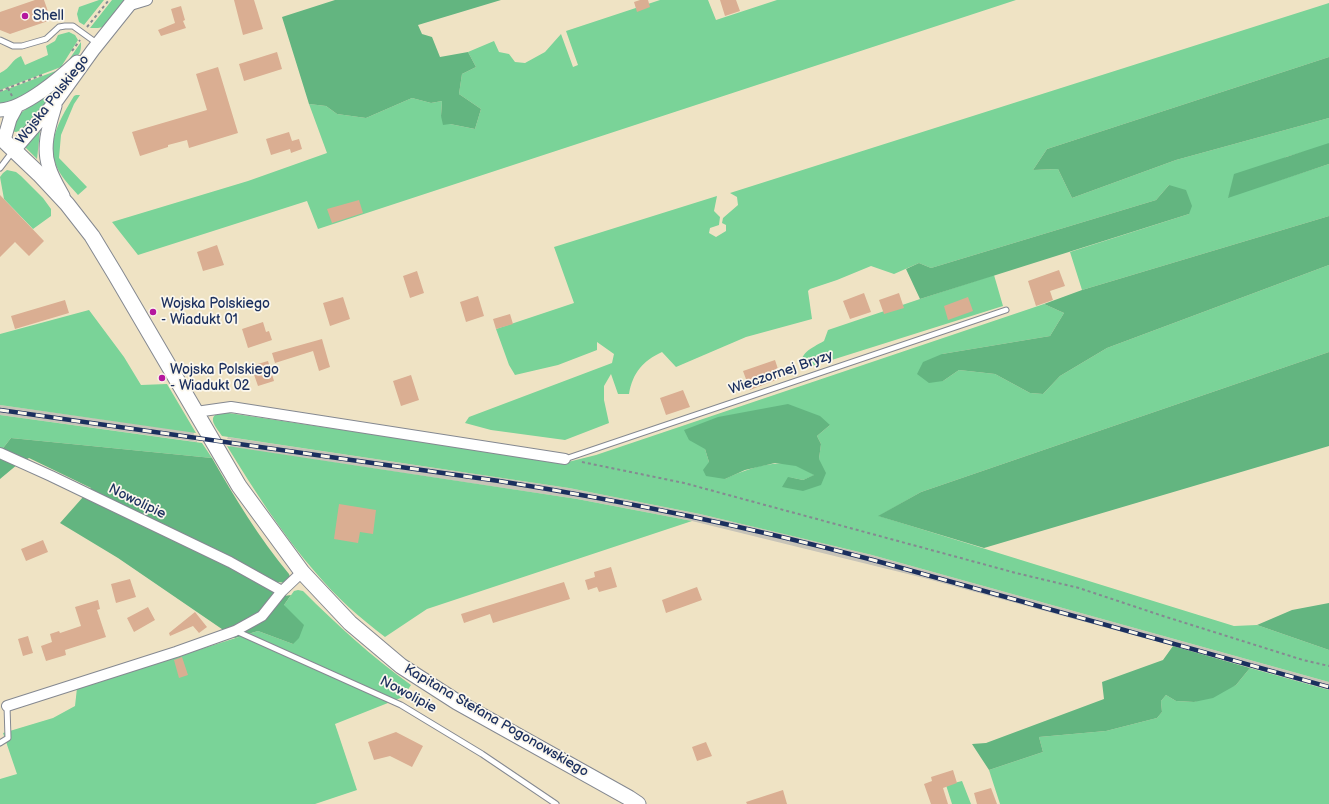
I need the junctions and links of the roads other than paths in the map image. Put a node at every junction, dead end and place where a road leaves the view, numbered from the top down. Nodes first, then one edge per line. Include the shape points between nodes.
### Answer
1 (147, 0) edge
2 (130, 3) edge
3 (0, 40) edge
4 (98, 44) junction
5 (57, 100) junction
6 (17, 106) junction
7 (0, 110) edge
8 (6, 142) edge
9 (0, 168) edge
10 (67, 204) junction
11 (1006, 310) dead end
12 (196, 412) junction
13 (0, 453) edge
14 (565, 458) joint
15 (302, 572) junction
16 (282, 591) junction
17 (236, 631) junction
18 (7, 706) joint
19 (0, 743) edge
20 (556, 804) edge
21 (638, 804) edge

1 - 2 street
2 - 4 street, Wojska Polskiego
3 - 4 lane via 13,46 22,46 46,39 59,27 73,26
4 - 5 street, Wojska Polskiego
4 - 6 street via 55,82
5 - 8 street, Wojska Polskiego
5 - 10 street via 46,152 49,167
6 - 7 street
6 - 8 street via 10,119
8 - 9 lane
8 - 10 main road, Wojska Polskiego
10 - 12 main road, Wojska Polskiego via 92,236
11 - 14 lane, Wieczornej Bryzy
12 - 14 street via 231,407
12 - 15 main road, Kapitana Stefana Pogonowskiego via 239,486
13 - 16 street, Nowolipie via 230,562
15 - 16 street
15 - 21 main road, Kapitana Stefana Pogonowskiego via 350,623 401,666 457,702
16 - 17 street via 262,616
17 - 18 street
17 - 20 lane, Nowolipie via 401,705 482,754
18 - 19 lane via 8,738

